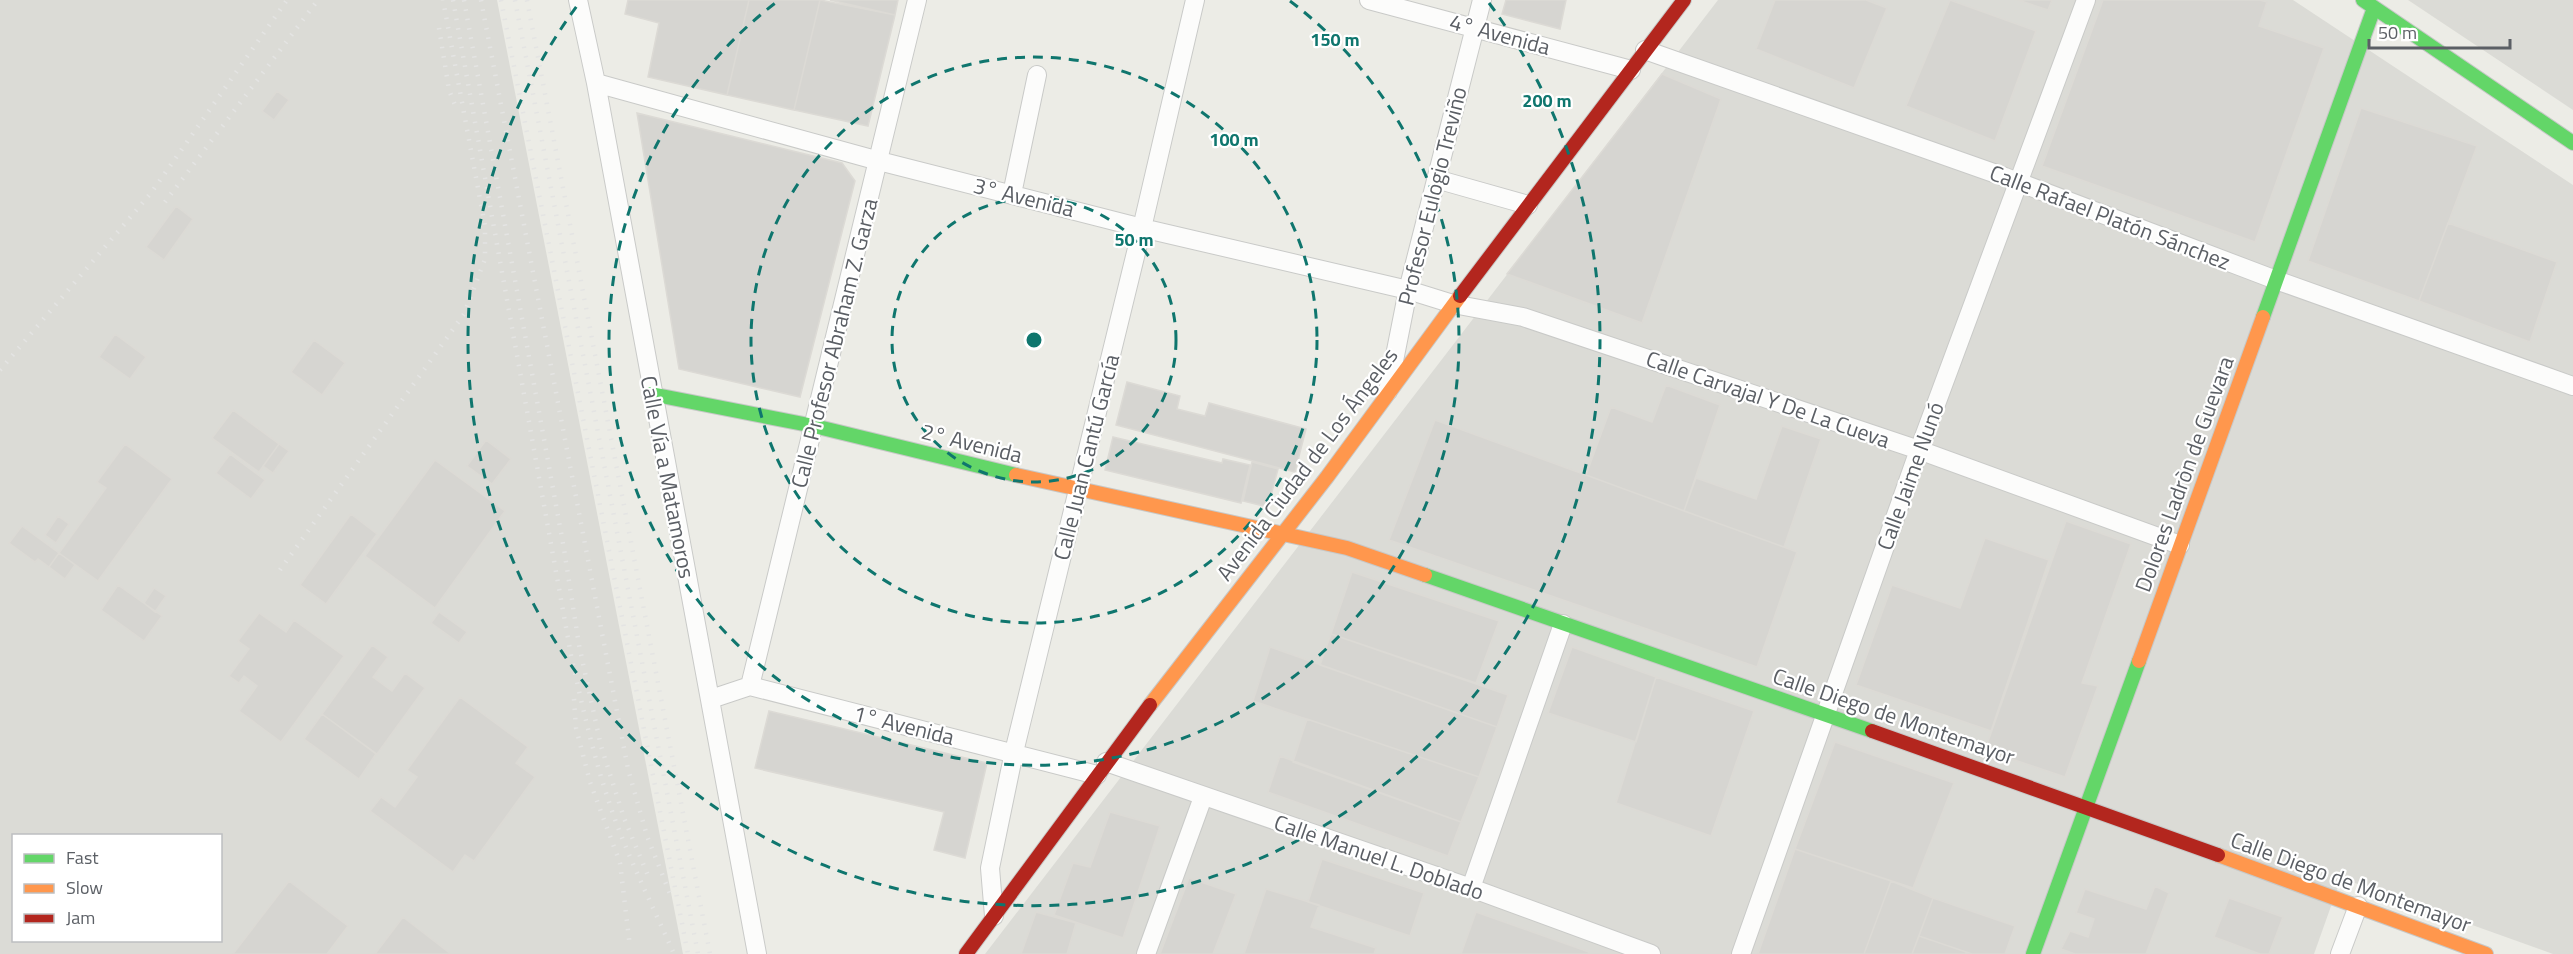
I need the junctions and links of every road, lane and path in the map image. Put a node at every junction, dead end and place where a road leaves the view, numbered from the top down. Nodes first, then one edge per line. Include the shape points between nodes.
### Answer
1 (578, 0) edge
2 (917, 0) edge
3 (1195, 0) edge
4 (1369, 0) edge
5 (1482, 0) edge
6 (1684, 0) edge
7 (2086, 0) edge
8 (2369, 4) edge
9 (1475, 27) junction
10 (1646, 50) junction
11 (1631, 70) junction
12 (1037, 75) dead end
13 (596, 83) junction
14 (2573, 143) edge
15 (879, 161) junction
16 (1436, 179) junction
17 (2017, 182) junction
18 (1012, 194) junction
19 (1528, 205) junction
20 (1142, 228) junction
21 (2276, 280) junction
22 (1408, 290) junction
23 (1453, 304) junction
24 (2573, 386) edge
25 (1388, 393) junction
26 (651, 394) junction
27 (814, 426) junction
28 (1918, 450) junction
29 (1078, 490) junction
30 (1282, 534) junction
31 (2180, 546) junction
32 (1563, 624) junction
33 (750, 686) junction
34 (711, 699) junction
35 (1826, 714) junction
36 (1014, 752) junction
37 (1102, 768) junction
38 (1203, 796) junction
39 (2086, 806) junction
40 (1471, 888) junction
41 (2358, 906) junction
42 (994, 916) junction
43 (757, 954) edge
44 (966, 954) edge
45 (1146, 954) edge
46 (1651, 954) edge
47 (1741, 954) edge
48 (2033, 954) edge
49 (2340, 954) edge
50 (2486, 954) edge

1 - 13 street, Calle Vía a Matamoros
2 - 15 street, Calle Profesor Abraham Z. Garza
3 - 20 street, Calle Juan Cantú García
4 - 9 street, 4° Avenida
5 - 9 street, Profesor Eulogio Treviño
6 - 10 street, Avenida Ciudad de Los Ángeles
7 - 17 street, Calle Jaime Nunó
8 - 14 street
8 - 21 street, Dolores Ladròn de Guevara
9 - 11 street, 4° Avenida
9 - 16 street, Profesor Eulogio Treviño
10 - 11 street, Avenida Ciudad de Los Ángeles
10 - 17 street, Calle Rafael Platón Sánchez
11 - 19 street, Avenida Ciudad de Los Ángeles
12 - 18 street
13 - 15 street, 3° Avenida
13 - 26 street, Calle Vía a Matamoros
15 - 18 street, 3° Avenida
15 - 27 street, Calle Profesor Abraham Z. Garza
16 - 19 street
16 - 22 street, Profesor Eulogio Treviño
17 - 21 street, Calle Rafael Platón Sánchez
17 - 28 street, Calle Jaime Nunó
18 - 20 street, 3° Avenida
19 - 23 street, Avenida Ciudad de Los Ángeles
20 - 22 street, 3° Avenida
20 - 29 street, Calle Juan Cantú García
21 - 24 street, Calle Rafael Platón Sánchez
21 - 31 street, Dolores Ladròn de Guevara
22 - 23 street, 3° Avenida
22 - 25 street, Profesor Eulogio Treviño
23 - 25 street, Avenida Ciudad de Los Ángeles
23 - 28 street, Calle Carvajal Y De La Cueva via 1533,320
25 - 30 street, Avenida Ciudad de Los Ángeles
26 - 27 street, 2° Avenida
26 - 34 street, Calle Vía a Matamoros
27 - 29 street, 2° Avenida
27 - 33 street, Calle Profesor Abraham Z. Garza
28 - 31 street, Calle Carvajal Y De La Cueva
28 - 35 street, Calle Jaime Nunó
29 - 30 street, 2° Avenida
29 - 36 street, Calle Juan Cantú García
30 - 32 street, Calle Diego de Montemayor via 1347,548
30 - 37 street, Avenida Ciudad de Los Ángeles
31 - 39 street, Dolores Ladròn de Guevara
32 - 35 street, Calle Diego de Montemayor
32 - 40 street
33 - 34 street
33 - 36 street, 1° Avenida
34 - 43 street, Calle Vía a Matamoros
35 - 39 street, Calle Diego de Montemayor
35 - 47 street, Calle Jaime Nunó
36 - 37 street, 1° Avenida
36 - 42 street, Calle Juan Cantú García via 990,868
37 - 38 street, Calle Manuel L. Doblado
37 - 42 street, Avenida Ciudad de Los Ángeles
38 - 40 street, Calle Manuel L. Doblado
38 - 45 street
39 - 41 street, Calle Diego de Montemayor
39 - 48 street, Dolores Ladròn de Guevara
40 - 46 street, Calle Manuel L. Doblado
41 - 49 street
41 - 50 street, Calle Diego de Montemayor
42 - 44 street, Avenida Ciudad de Los Ángeles

